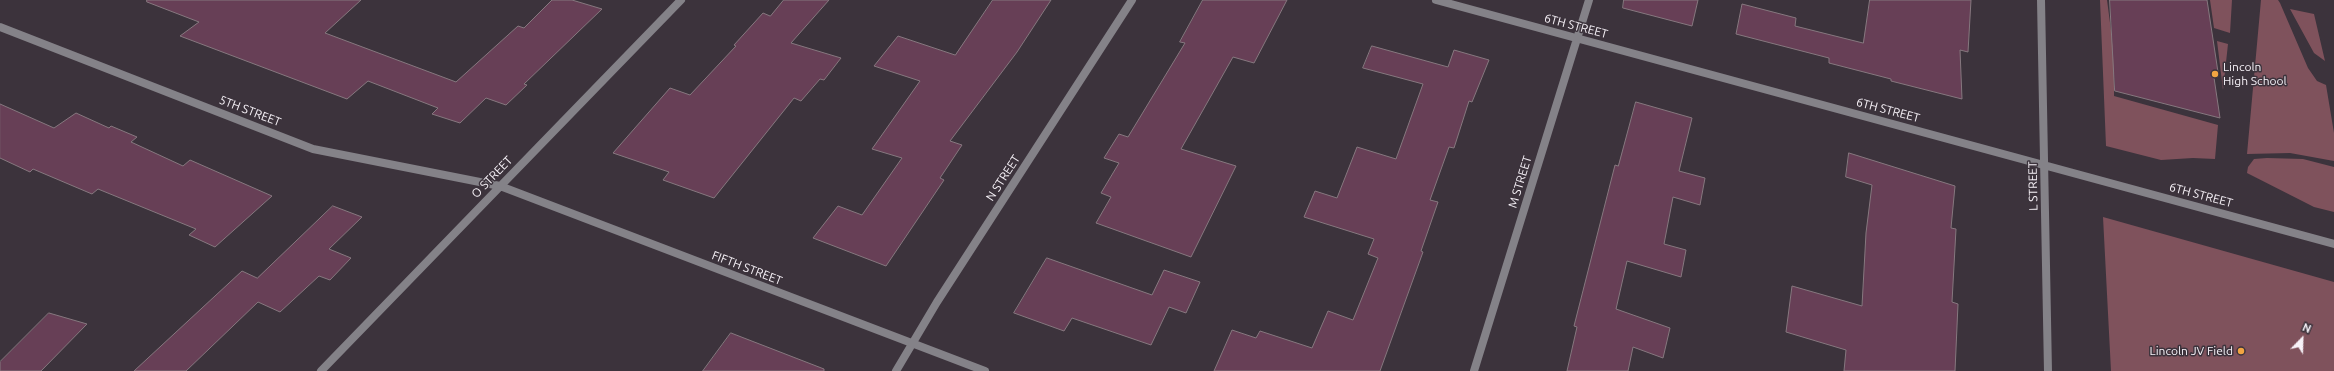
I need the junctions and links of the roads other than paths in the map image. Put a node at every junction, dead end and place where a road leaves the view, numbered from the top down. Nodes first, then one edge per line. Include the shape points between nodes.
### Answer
1 (681, 0) edge
2 (1132, 0) edge
3 (1436, 0) edge
4 (1589, 0) edge
5 (2041, 0) edge
6 (0, 26) edge
7 (1577, 38) junction
8 (2044, 165) junction
9 (500, 186) junction
10 (2334, 244) edge
11 (914, 343) junction
12 (321, 371) edge
13 (896, 371) edge
14 (985, 371) edge
15 (1474, 371) edge
16 (2048, 371) edge

1 - 9 street, O STREET
2 - 11 street, N STREET via 937,302
3 - 7 street, 6TH STREET
4 - 7 street, M STREET
5 - 8 street, L STREET
6 - 9 street, 5TH STREET via 314,149 339,156 466,177
7 - 8 street, 6TH STREET
7 - 15 street, M STREET
8 - 10 street, 6TH STREET
8 - 16 street, L STREET
9 - 11 street, FIFTH STREET
9 - 12 street, O STREET
11 - 13 street, N STREET
11 - 14 street, FIFTH STREET

